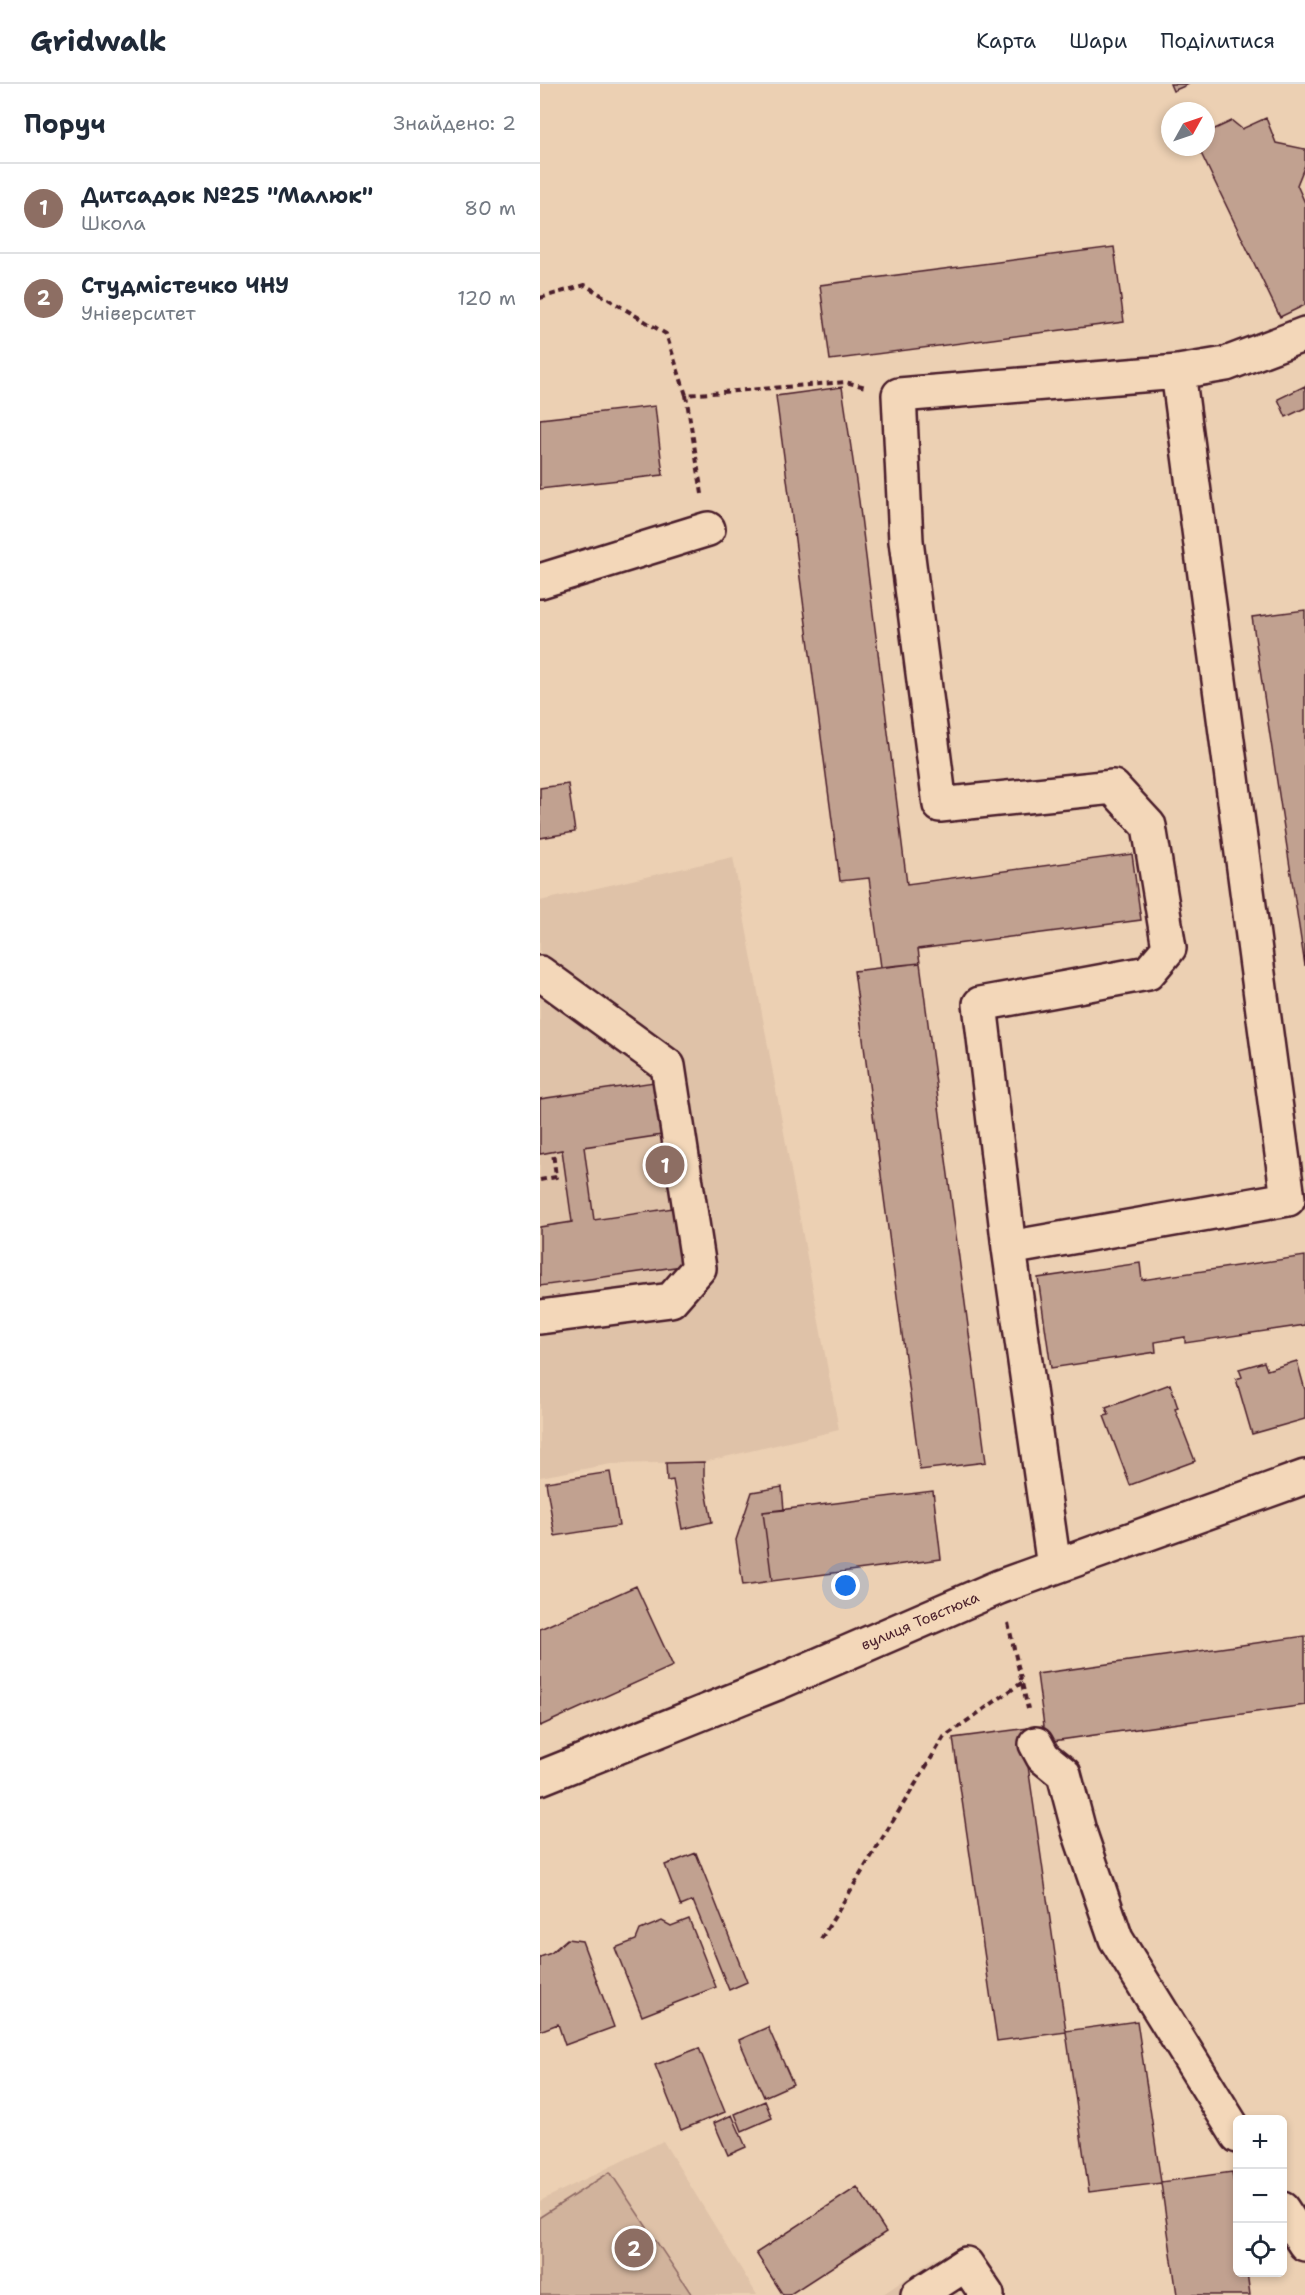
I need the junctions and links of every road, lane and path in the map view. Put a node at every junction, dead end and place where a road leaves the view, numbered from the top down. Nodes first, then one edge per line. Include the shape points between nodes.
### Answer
1 (540, 298) edge
2 (1305, 333) edge
3 (1178, 372) junction
4 (686, 395) junction
5 (898, 395) junction
6 (708, 529) joint
7 (540, 581) edge
8 (540, 973) edge
9 (553, 1152) dead end
10 (540, 1180) edge
11 (1009, 1248) junction
12 (540, 1317) edge
13 (1305, 1477) edge
14 (1054, 1567) junction
15 (999, 1587) junction
16 (1023, 1682) junction
17 (1033, 1730) joint
18 (540, 1778) edge
19 (821, 1939) dead end
20 (1233, 2128) edge
21 (1287, 2217) edge
22 (1305, 2244) edge
23 (918, 2295) edge
24 (987, 2295) edge

1 - 4 path via 585,285 666,334
2 - 3 street via 1226,364
3 - 5 street
3 - 11 street via 1288,1198
4 - 5 path via 845,382
4 - 6 path
5 - 11 street via 906,541 940,806 1113,788 1149,826 1169,948 1148,973 980,1004
6 - 7 street
8 - 12 street via 668,1066 699,1268 671,1300
9 - 10 path via 556,1177
11 - 14 street
13 - 14 street, вулиця Товстюка
14 - 15 street, вулиця Товстюка
15 - 16 path
15 - 18 street, вулиця Товстюка via 777,1683
16 - 17 path
16 - 19 path via 944,1737
17 - 20 street via 1043,1757 1064,1774 1116,1940
21 - 22 street
23 - 24 street via 966,2264

